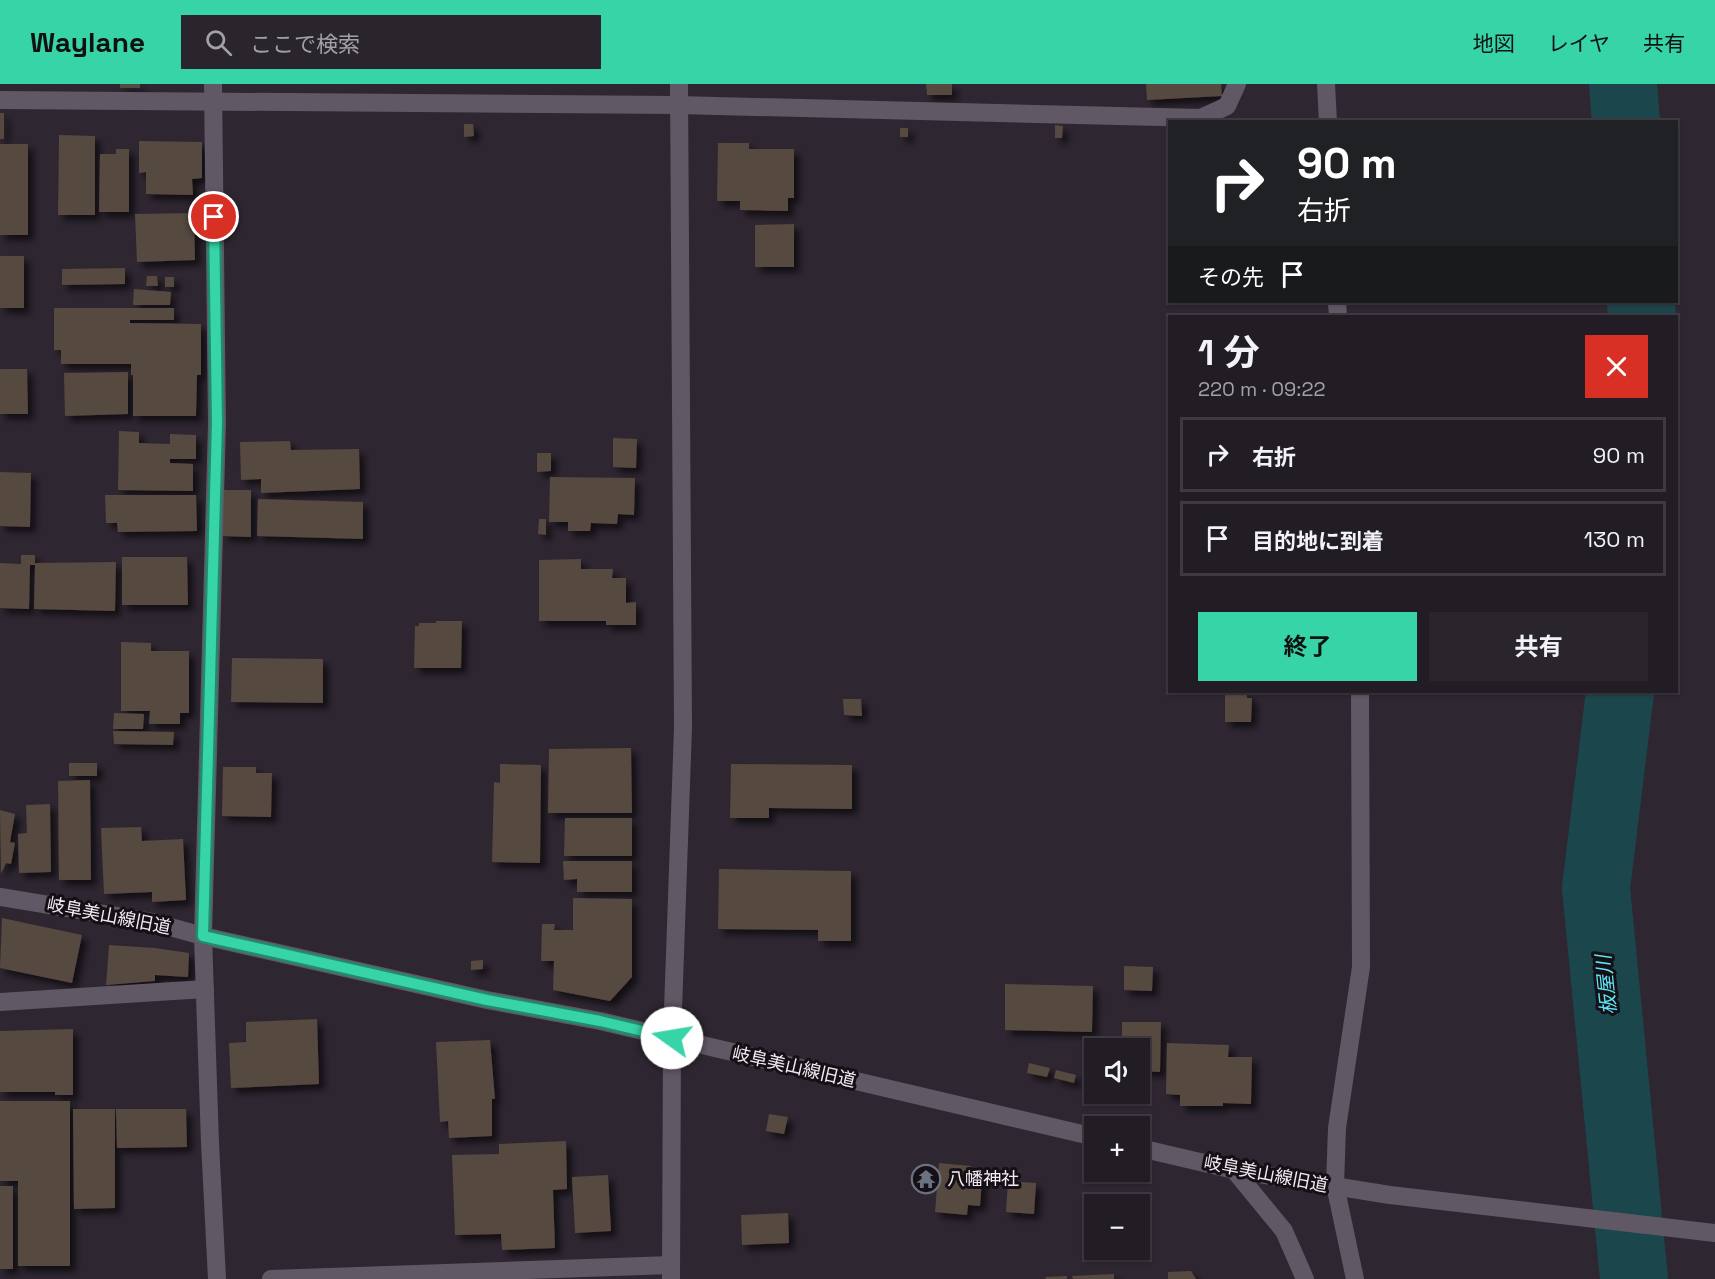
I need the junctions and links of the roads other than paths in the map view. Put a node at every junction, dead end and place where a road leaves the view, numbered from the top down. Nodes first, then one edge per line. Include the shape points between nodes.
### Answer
1 (213, 84) edge
2 (679, 84) edge
3 (1237, 84) edge
4 (1326, 84) edge
5 (0, 100) edge
6 (213, 103) junction
7 (678, 105) junction
8 (1328, 120) edge
9 (1360, 693) edge
10 (0, 897) edge
11 (203, 936) junction
12 (205, 989) junction
13 (0, 1002) edge
14 (672, 1038) junction
15 (1084, 1134) edge
16 (1150, 1150) edge
17 (1234, 1170) junction
18 (1335, 1185) junction
19 (1715, 1233) edge
20 (671, 1272) edge
21 (217, 1279) edge
22 (271, 1279) edge
23 (1305, 1279) edge
24 (1355, 1279) edge

1 - 6 street
2 - 7 street
3 - 7 street via 1227,105 1201,118
4 - 8 street
5 - 6 street
6 - 7 street
6 - 11 street via 217,423
7 - 14 street via 683,728
9 - 18 street via 1361,968 1337,1128
10 - 11 street, 岐阜美山線旧道 via 152,922
11 - 12 street
11 - 14 street, 岐阜美山線旧道
12 - 13 street
12 - 21 street
14 - 15 street, 岐阜美山線旧道
14 - 20 street
16 - 17 street, 岐阜美山線旧道
17 - 18 street, 岐阜美山線旧道
17 - 23 street via 1284,1231
18 - 19 street via 1390,1195
18 - 24 street, 岐阜美山線旧道
20 - 22 street

